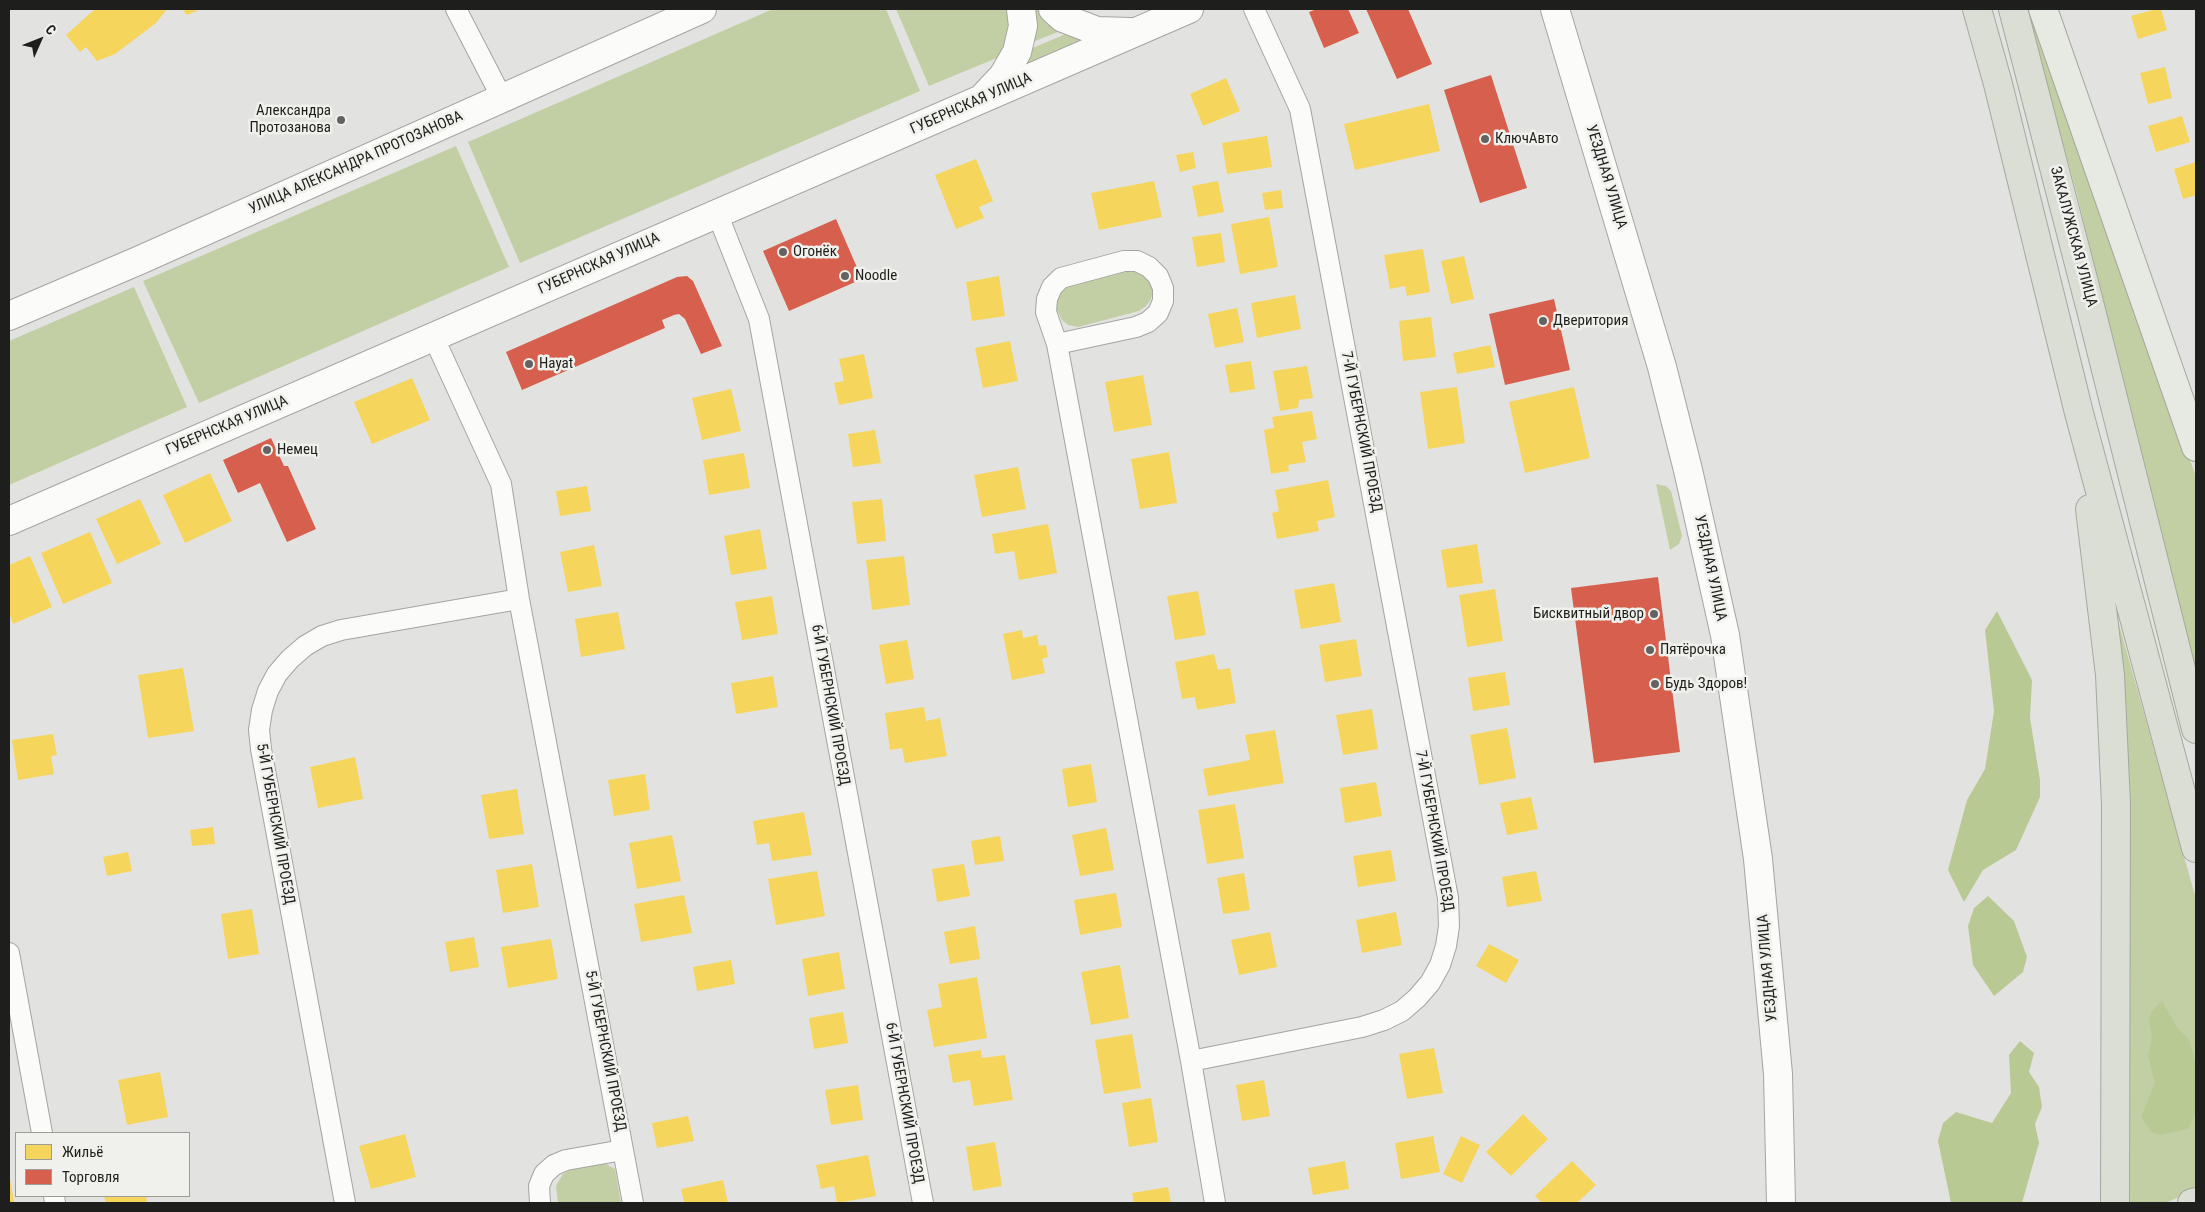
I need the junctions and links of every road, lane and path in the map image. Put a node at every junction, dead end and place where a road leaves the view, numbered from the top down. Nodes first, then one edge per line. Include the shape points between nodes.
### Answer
1 (456, 9) edge
2 (702, 9) edge
3 (1021, 9) edge
4 (1053, 9) edge
5 (1189, 9) edge
6 (1254, 9) edge
7 (1555, 9) edge
8 (1977, 9) edge
9 (2013, 9) edge
10 (2043, 9) edge
11 (1137, 32) junction
12 (502, 98) junction
13 (980, 101) junction
14 (718, 213) junction
15 (9, 316) edge
16 (433, 336) junction
17 (1057, 344) junction
18 (2190, 409) edge
19 (2079, 414) junction
20 (2196, 446) edge
21 (9, 520) edge
22 (519, 598) junction
23 (2196, 729) edge
24 (2196, 848) edge
25 (9, 952) edge
26 (1191, 1061) junction
27 (42, 1132) edge
28 (624, 1150) junction
29 (2196, 1202) edge
30 (345, 1203) edge
31 (540, 1203) edge
32 (633, 1203) edge
33 (923, 1203) edge
34 (1215, 1203) edge
35 (1781, 1203) edge
36 (2116, 1203) edge
37 (2192, 1203) edge

1 - 12 street
2 - 12 street, УЛИЦА АЛЕКСАНДРА ПРОТОЗАНОВА
3 - 13 street via 1023,26 1017,52 1003,76
4 - 11 street via 1063,18 1097,31
5 - 11 street, ГУБЕРНСКАЯ УЛИЦА
6 - 26 street, 7-Й ГУБЕРНСКИЙ ПРОЕЗД via 1300,110 1448,898 1449,926 1440,965 1418,998 1402,1011 1384,1020
7 - 35 street, УЕЗДНАЯ УЛИЦА via 1662,367 1725,634 1758,859 1778,1074
8 - 19 highway
9 - 23 highway, ЗАКАЛУЖСКАЯ УЛИЦА
10 - 18 main road
11 - 13 street, ГУБЕРНСКАЯ УЛИЦА
12 - 15 street, УЛИЦА АЛЕКСАНДРА ПРОТОЗАНОВА
13 - 14 street, ГУБЕРНСКАЯ УЛИЦА
14 - 16 street, ГУБЕРНСКАЯ УЛИЦА
14 - 33 street, 6-Й ГУБЕРНСКИЙ ПРОЕЗД via 759,319
16 - 21 street, ГУБЕРНСКАЯ УЛИЦА
16 - 22 street, 5-Й ГУБЕРНСКИЙ ПРОЕЗД via 501,484
17 - 17 street via 1148,322 1158,313 1163,301 1163,288 1158,276 1137,261 1124,261 1061,278 1052,287 1046,312
17 - 26 street
18 - 20 main road
19 - 24 highway
19 - 36 highway via 2110,675 2113,729 2116,804
22 - 28 street, 5-Й ГУБЕРНСКИЙ ПРОЕЗД
22 - 30 street, 5-Й ГУБЕРНСКИЙ ПРОЕЗД via 322,636 283,666 268,691 262,710 260,749
25 - 27 street
26 - 34 street
28 - 31 street, 5-Й ГУБЕРНСКИЙ ПРОЕЗД via 554,1165 544,1174 539,1186
28 - 32 street, 5-Й ГУБЕРНСКИЙ ПРОЕЗД
29 - 37 highway

